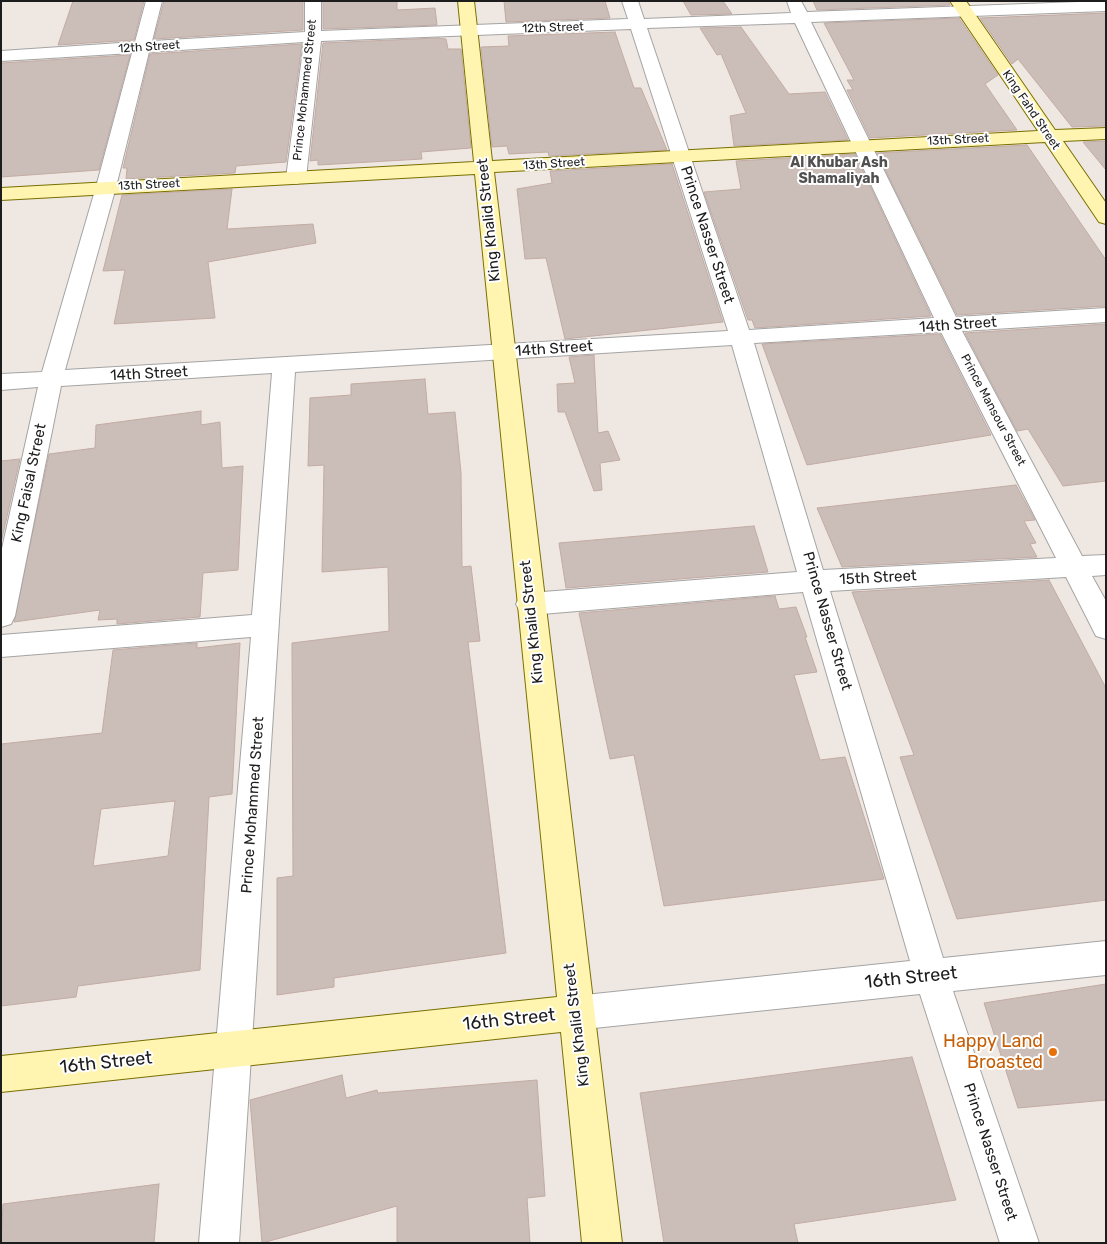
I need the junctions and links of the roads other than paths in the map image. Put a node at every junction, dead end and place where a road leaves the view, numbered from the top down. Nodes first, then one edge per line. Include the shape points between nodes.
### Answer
1 (154, 1) edge
2 (314, 1) edge
3 (466, 1) edge
4 (630, 1) edge
5 (1106, 6) edge
6 (962, 7) edge
7 (797, 9) edge
8 (637, 24) junction
9 (468, 31) junction
10 (313, 36) junction
11 (143, 48) junction
12 (1, 56) edge
13 (1106, 133) edge
14 (1048, 136) junction
15 (863, 145) junction
16 (681, 156) junction
17 (484, 169) junction
18 (296, 178) junction
19 (106, 187) junction
20 (1, 194) edge
21 (1106, 218) edge
22 (1106, 315) edge
23 (949, 326) junction
24 (741, 338) junction
25 (502, 352) junction
26 (284, 367) junction
27 (51, 380) junction
28 (1, 382) edge
29 (1106, 565) edge
30 (1075, 567) junction
31 (816, 581) junction
32 (530, 604) junction
33 (1, 616) edge
34 (266, 625) junction
35 (1106, 628) edge
36 (1, 646) edge
37 (1106, 958) edge
38 (931, 976) junction
39 (575, 1012) junction
40 (235, 1049) junction
41 (1, 1074) edge
42 (219, 1243) edge
43 (602, 1243) edge
44 (1020, 1243) edge

1 - 11 street
2 - 10 street, Prince Mohammed Street
3 - 9 street, King Khalid Street
4 - 8 street, Prince Nasser Street
5 - 6 street, 12th Street
6 - 7 street, 12th Street
6 - 14 street, King Fahd Street
7 - 8 street, 12th Street
7 - 15 street, Prince Mansour Street
8 - 9 street, 12th Street
8 - 16 street, Prince Nasser Street
9 - 10 street, 12th Street
9 - 17 street, King Khalid Street
10 - 11 street, 12th Street
10 - 18 street, Prince Mohammed Street
11 - 12 street, 12th Street
11 - 19 street
13 - 14 street, 13th Street
14 - 15 street, 13th Street
14 - 21 street, King Fahd Street
15 - 16 street, 13th Street
15 - 23 street, Prince Mansour Street
16 - 17 street, 13th Street
16 - 24 street, Prince Nasser Street
17 - 18 street, 13th Street
17 - 25 street, King Khalid Street
18 - 19 street, 13th Street
19 - 20 street, 13th Street
19 - 27 street, King Faisal Street
22 - 23 street, 14th Street
23 - 24 street, 14th Street
23 - 30 street, Prince Mansour Street
24 - 25 street, 14th Street
24 - 31 street, Prince Nasser Street
25 - 26 street, 14th Street
25 - 32 street, King Khalid Street
26 - 27 street, 14th Street
26 - 34 street, Prince Mohammed Street
27 - 28 street, 14th Street
27 - 33 street, King Faisal Street
29 - 30 street, 15th Street
30 - 31 street, 15th Street
30 - 35 street, Prince Mansour Street
31 - 32 street, 15th Street
31 - 38 street, Prince Nasser Street
32 - 39 street, King Khalid Street
34 - 36 street
34 - 40 street, Prince Mohammed Street
37 - 38 street, 16th Street
38 - 39 street, 16th Street
38 - 44 street, Prince Nasser Street
39 - 40 street, 16th Street
39 - 43 street, King Khalid Street
40 - 41 street, 16th Street
40 - 42 street, Prince Mohammed Street

